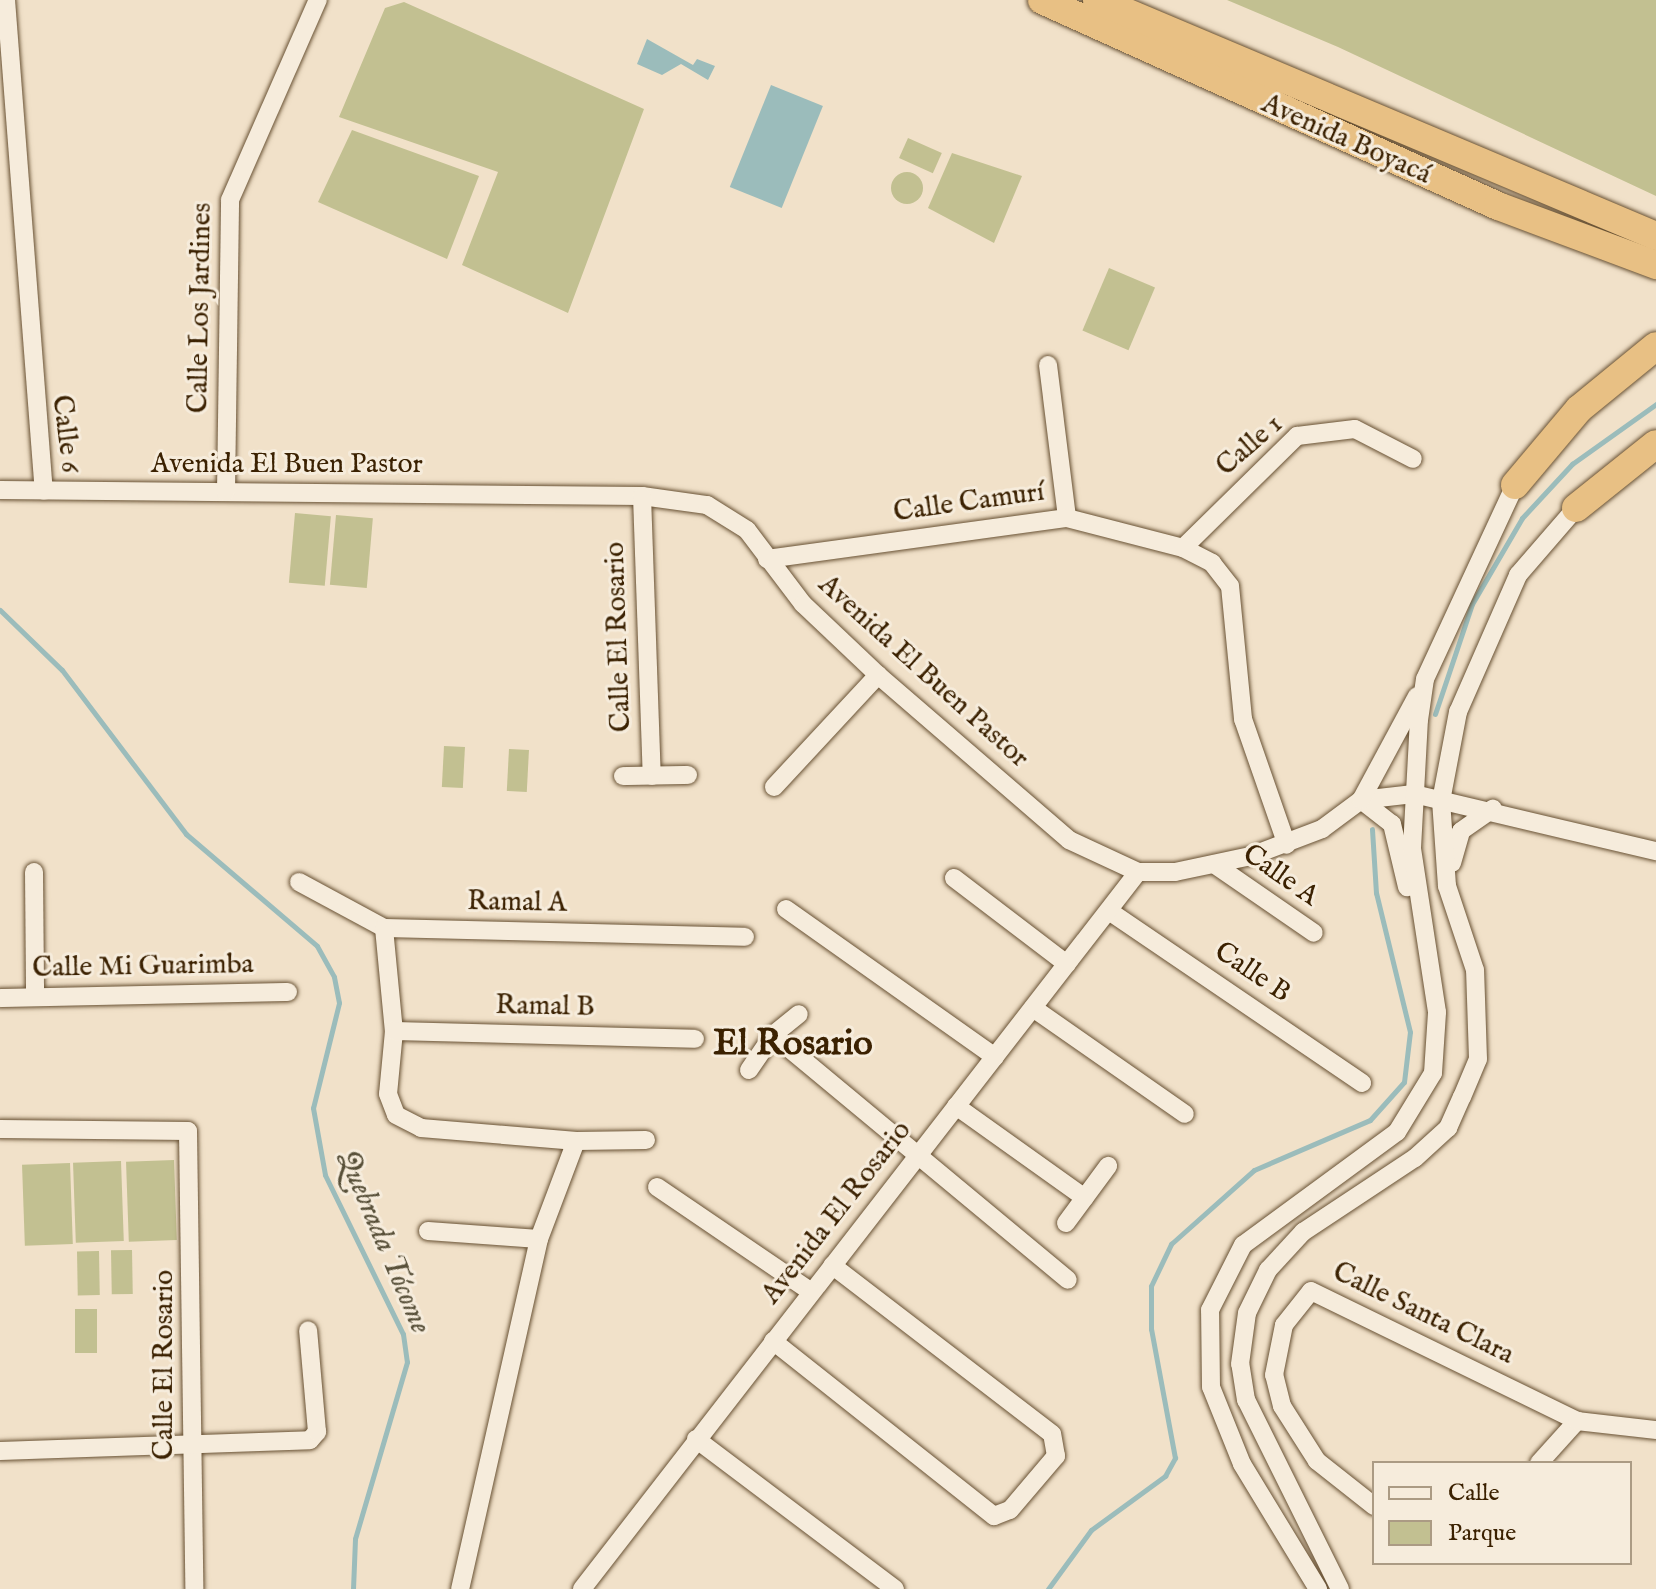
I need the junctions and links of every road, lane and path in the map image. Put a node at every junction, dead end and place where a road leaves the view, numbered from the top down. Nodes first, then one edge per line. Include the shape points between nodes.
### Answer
1 (6, 0) edge
2 (318, 0) edge
3 (1042, 0) edge
4 (1097, 0) edge
5 (1656, 236) edge
6 (1656, 265) edge
7 (1656, 346) edge
8 (1048, 365) dead end
9 (1656, 444) edge
10 (1413, 459) dead end
11 (1515, 485) joint
12 (0, 490) edge
13 (44, 491) junction
14 (226, 492) junction
15 (642, 496) junction
16 (1576, 508) joint
17 (1067, 518) junction
18 (1183, 548) junction
19 (767, 559) junction
20 (878, 675) junction
21 (1425, 679) junction
22 (688, 775) dead end
23 (623, 776) dead end
24 (652, 776) junction
25 (774, 787) dead end
26 (1414, 794) junction
27 (1361, 800) junction
28 (1441, 801) junction
29 (1493, 809) junction
30 (1287, 845) junction
31 (1656, 851) edge
32 (1214, 864) junction
33 (34, 872) dead end
34 (1138, 872) junction
35 (954, 878) dead end
36 (299, 882) dead end
37 (1447, 886) junction
38 (786, 909) dead end
39 (1109, 911) junction
40 (1419, 919) junction
41 (384, 928) junction
42 (1314, 933) dead end
43 (745, 937) dead end
44 (1067, 964) junction
45 (288, 992) dead end
46 (35, 997) junction
47 (0, 998) edge
48 (1033, 1008) junction
49 (799, 1014) dead end
50 (394, 1031) junction
51 (773, 1035) junction
52 (695, 1039) dead end
53 (995, 1057) junction
54 (749, 1070) dead end
55 (1362, 1083) dead end
56 (956, 1106) junction
57 (1185, 1114) dead end
58 (0, 1129) edge
59 (646, 1140) dead end
60 (576, 1141) junction
61 (915, 1159) junction
62 (1108, 1166) dead end
63 (657, 1187) dead end
64 (1085, 1198) junction
65 (1066, 1223) dead end
66 (428, 1231) dead end
67 (539, 1239) junction
68 (832, 1265) junction
69 (1068, 1280) dead end
70 (810, 1291) junction
71 (308, 1330) dead end
72 (773, 1341) junction
73 (1577, 1421) junction
74 (1656, 1430) edge
75 (696, 1439) junction
76 (194, 1448) junction
77 (0, 1451) edge
78 (1541, 1461) edge
79 (1372, 1504) edge
80 (194, 1589) edge
81 (460, 1589) edge
82 (582, 1589) edge
83 (895, 1589) edge
84 (1318, 1589) edge
85 (1340, 1589) edge

1 - 13 street, Calle 6
2 - 14 street, Calle Los Jardines via 230,200
3 - 6 highway, Avenida Boyacá via 1484,200
4 - 5 highway, Avenida Boyacá
7 - 11 highway via 1579,409
8 - 17 street
9 - 16 highway
10 - 18 street, Calle 1 via 1355,429 1297,436
11 - 21 street
12 - 13 street, Avenida El Buen Pastor
13 - 14 street, Avenida El Buen Pastor
14 - 15 street, Avenida El Buen Pastor
15 - 19 street, Avenida El Buen Pastor via 718,508
15 - 24 street, Calle El Rosario
16 - 28 street via 1518,575 1484,646 1458,712
17 - 18 street, Calle Camurí
17 - 19 street, Calle Camurí
18 - 30 street, Calle Camurí via 1212,563 1230,586 1243,719
19 - 20 street, Avenida El Buen Pastor
20 - 25 street
20 - 34 street, Avenida El Buen Pastor via 1069,840
21 - 26 street
21 - 27 street
22 - 24 street
23 - 24 street
26 - 27 street
26 - 28 street
26 - 40 street
27 - 30 street
27 - 40 street via 1392,824
28 - 29 street
28 - 37 street
29 - 31 street
29 - 37 street via 1461,831
30 - 32 street
32 - 34 street
32 - 42 street, Calle A
33 - 46 street
34 - 39 street, Avenida El Rosario
35 - 44 street
36 - 41 street, Ramal A
37 - 85 street via 1475,970 1478,1059 1448,1128 1415,1158 1303,1232 1268,1270 1247,1313 1240,1364 1246,1400
38 - 53 street
39 - 44 street, Avenida El Rosario
39 - 55 street, Calle B
40 - 84 street via 1437,1012 1433,1073 1418,1107 1397,1132 1243,1245 1210,1310 1211,1387 1242,1464
41 - 43 street, Ramal A
41 - 50 street
44 - 48 street, Avenida El Rosario
45 - 46 street, Calle Mi Guarimba
46 - 47 street, Calle Mi Guarimba
48 - 53 street, Avenida El Rosario
48 - 57 street
49 - 51 street
50 - 52 street, Ramal B
50 - 60 street via 388,1094 407,1124
51 - 54 street
51 - 61 street
53 - 56 street, Avenida El Rosario
56 - 61 street, Avenida El Rosario
56 - 64 street
58 - 76 street, Calle El Rosario via 181,1126 191,1141
59 - 60 street
60 - 67 street
61 - 68 street, Avenida El Rosario
61 - 69 street
62 - 64 street
63 - 70 street
64 - 65 street
66 - 67 street
67 - 81 street
68 - 70 street, Avenida El Rosario
68 - 72 street via 1059,1444 1010,1510 994,1516
70 - 72 street, Avenida El Rosario
71 - 76 street via 315,1438
72 - 75 street, Avenida El Rosario
73 - 74 street, Calle Santa Clara
73 - 78 street
73 - 79 street, Calle Santa Clara via 1311,1291 1284,1325 1274,1375 1282,1406 1317,1461
75 - 82 street, Avenida El Rosario
75 - 83 street
76 - 77 street
76 - 80 street, Calle El Rosario

